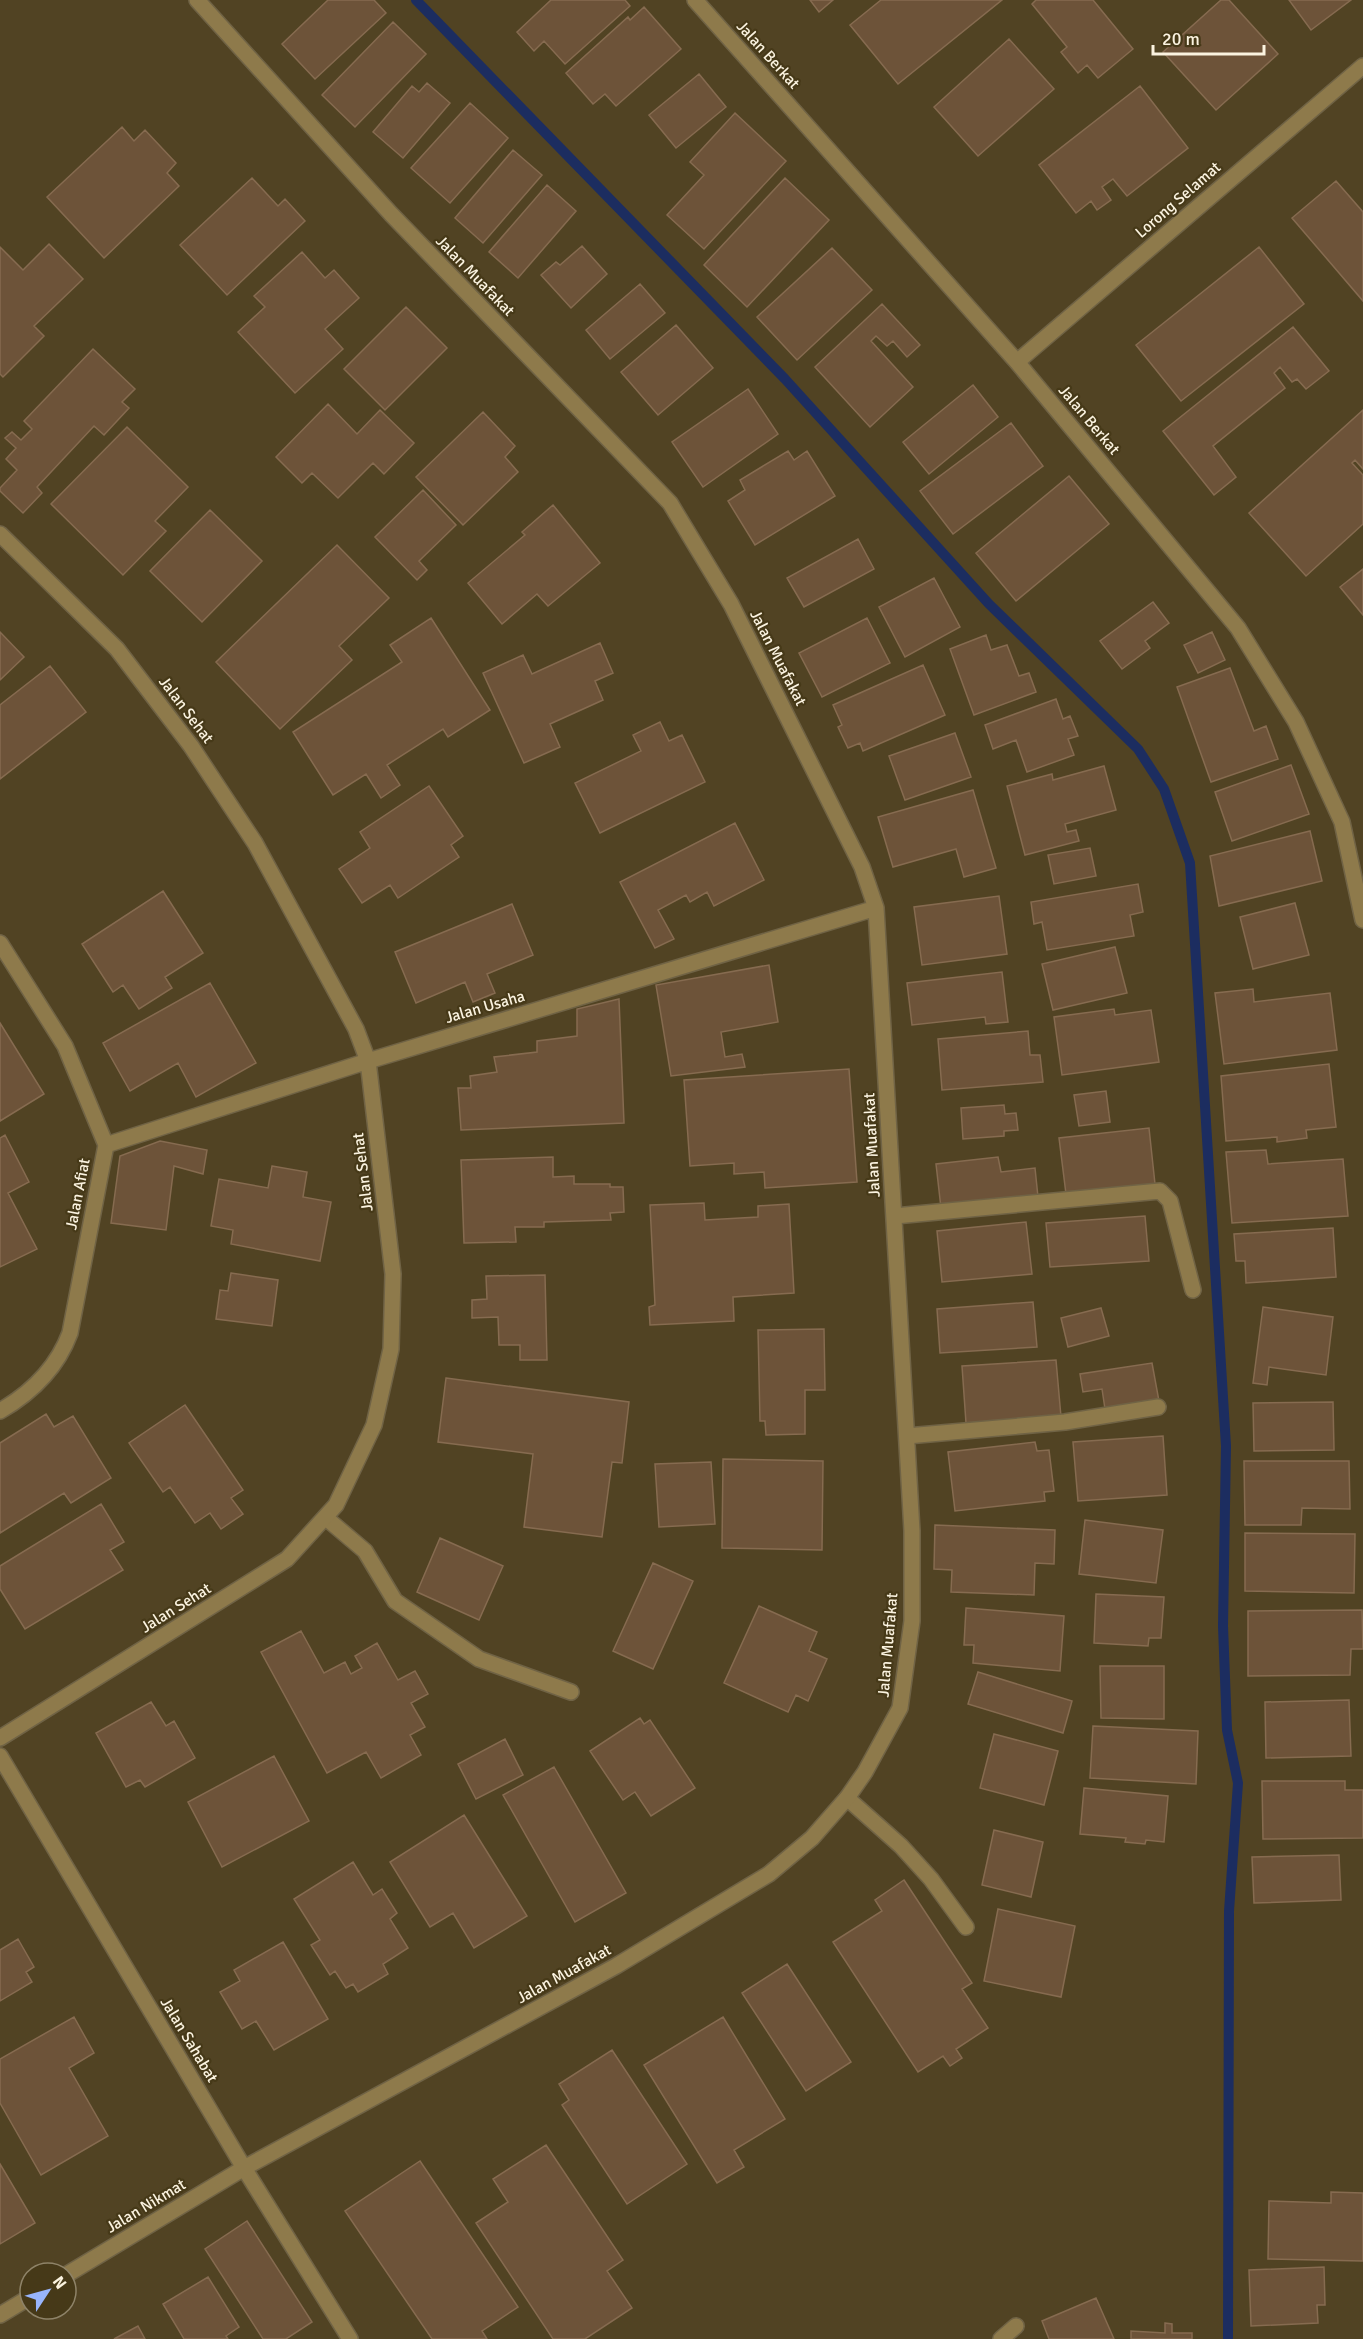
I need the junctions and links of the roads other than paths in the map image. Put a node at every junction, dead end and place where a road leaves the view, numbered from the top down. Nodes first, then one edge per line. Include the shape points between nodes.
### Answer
1 (196, 0) edge
2 (695, 0) edge
3 (1363, 66) edge
4 (1017, 362) junction
5 (0, 534) edge
6 (876, 908) junction
7 (1363, 920) edge
8 (0, 943) edge
9 (368, 1061) junction
10 (106, 1145) junction
11 (895, 1216) junction
12 (1193, 1290) dead end
13 (1158, 1407) dead end
14 (0, 1411) edge
15 (907, 1436) junction
16 (326, 1518) junction
17 (571, 1692) dead end
18 (0, 1738) edge
19 (0, 1756) edge
20 (847, 1798) junction
21 (966, 1927) dead end
22 (244, 2168) junction
23 (78, 2269) edge
24 (18, 2304) edge
25 (0, 2315) edge
26 (1016, 2326) dead end
27 (350, 2339) edge
28 (1001, 2339) edge

1 - 6 street, Jalan Muafakat via 390,214 670,503 731,604 862,867
2 - 4 street, Jalan Berkat
3 - 4 street, Lorong Selamat
4 - 7 street, Jalan Berkat via 1238,627 1296,722 1342,822
5 - 9 street, Jalan Sehat via 117,649 191,746 255,843 356,1029
6 - 9 street, Jalan Usaha
6 - 11 street, Jalan Muafakat
8 - 10 street, Jalan Afiat via 65,1046
9 - 10 street, Jalan Usaha
9 - 16 street, Jalan Sehat via 393,1274 391,1349 375,1425
10 - 14 street, Jalan Afiat via 70,1333 62,1354 49,1373
11 - 12 street via 1160,1191 1170,1201
11 - 15 street, Jalan Muafakat
13 - 15 street via 1065,1422
15 - 20 street, Jalan Muafakat via 912,1621 900,1708
16 - 17 street via 366,1551 396,1601 479,1659
16 - 18 street, Jalan Sehat via 287,1558
19 - 22 street, Jalan Sahabat
20 - 21 street via 901,1846
20 - 22 street, Jalan Muafakat via 812,1838 769,1874 616,1966
22 - 23 street, Jalan Nikmat
22 - 27 street, Jalan Sahabat
24 - 25 street
26 - 28 street

